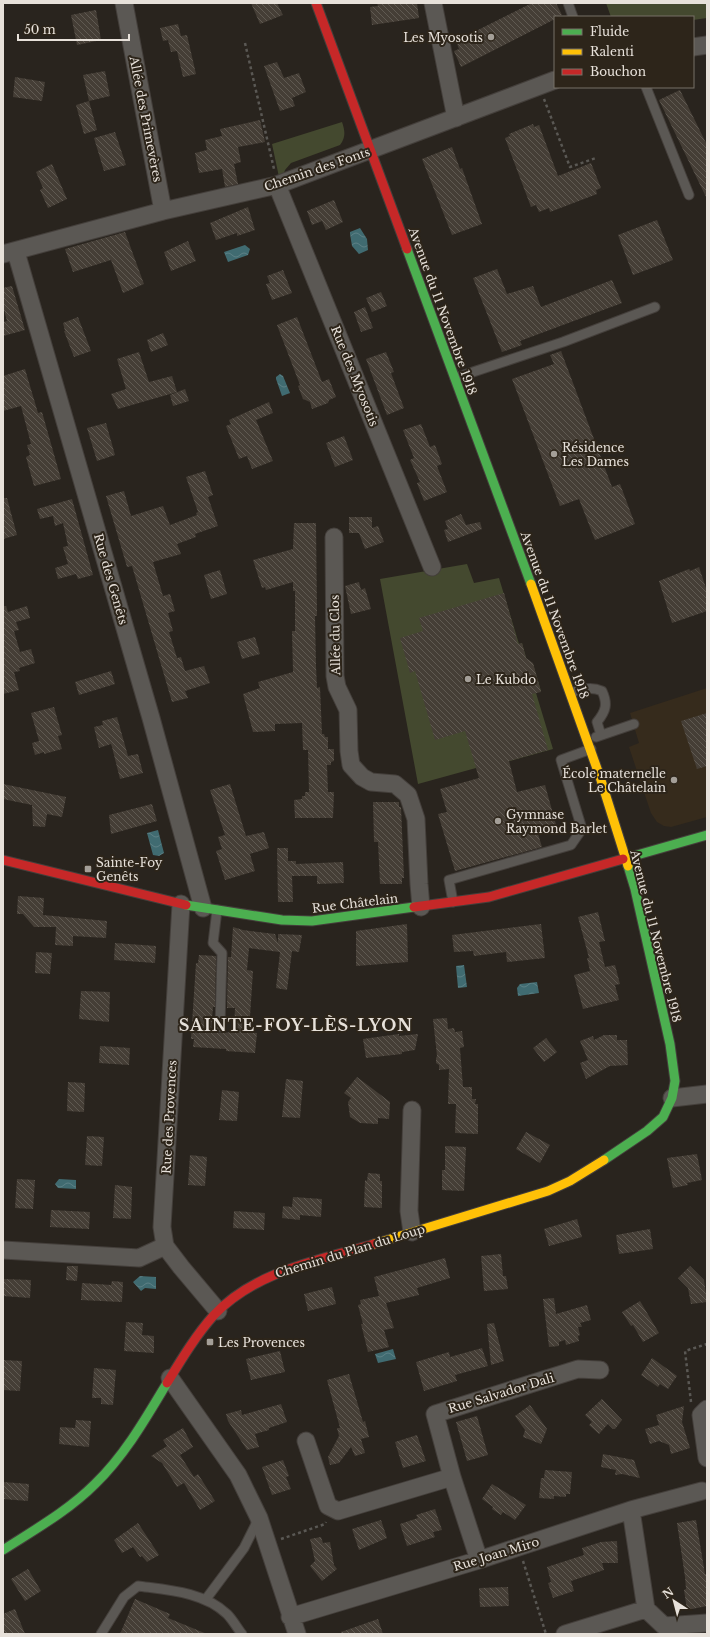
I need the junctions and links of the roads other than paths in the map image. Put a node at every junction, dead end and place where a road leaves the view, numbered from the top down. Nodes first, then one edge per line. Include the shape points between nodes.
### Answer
1 (124, 3) edge
2 (316, 3) edge
3 (433, 3) edge
4 (568, 3) edge
5 (573, 16) edge
6 (707, 45) edge
7 (694, 47) edge
8 (547, 83) edge
9 (646, 88) edge
10 (456, 118) junction
11 (371, 151) junction
12 (277, 186) junction
13 (689, 195) dead end
14 (163, 211) junction
15 (10, 253) edge
16 (655, 307) dead end
17 (455, 378) junction
18 (334, 537) dead end
19 (432, 567) dead end
20 (571, 693) junction
21 (634, 724) dead end
22 (601, 735) junction
23 (588, 740) junction
24 (590, 749) junction
25 (707, 835) edge
26 (626, 859) junction
27 (3, 860) edge
28 (453, 902) junction
29 (181, 904) junction
30 (421, 907) junction
31 (210, 909) junction
32 (220, 1028) dead end
33 (707, 1094) edge
34 (672, 1098) junction
35 (412, 1110) dead end
36 (412, 1232) junction
37 (165, 1246) junction
38 (3, 1250) edge
39 (218, 1311) junction
40 (600, 1370) dead end
41 (170, 1378) junction
42 (704, 1412) edge
43 (306, 1441) dead end
44 (707, 1458) edge
45 (452, 1478) junction
46 (702, 1491) dead end
47 (631, 1510) junction
48 (259, 1518) junction
49 (3, 1550) edge
50 (479, 1560) junction
51 (206, 1599) junction
52 (646, 1609) junction
53 (290, 1617) junction
54 (707, 1623) edge
55 (101, 1634) edge
56 (242, 1634) edge
57 (297, 1634) edge
58 (565, 1634) edge

1 - 14 street, Allée des Primevères
2 - 11 street, Avenue du 11 Novembre 1918
3 - 10 street
4 - 5 lane
6 - 7 street
8 - 10 street, Chemin des Fonts
9 - 13 lane
10 - 11 street, Chemin des Fonts
11 - 12 street, Chemin des Fonts
11 - 17 street, Avenue du 11 Novembre 1918
12 - 14 street, Chemin des Fonts
12 - 19 street, Rue des Myosotis
14 - 15 street, Chemin des Fonts
15 - 31 street, Rue des Genêts
16 - 17 lane via 563,342
17 - 20 street, Avenue du 11 Novembre 1918
18 - 30 street, Allée du Clos via 335,676 337,687 348,710 352,765 362,777 371,782 395,784 408,795 416,819
20 - 22 lane via 582,688 594,687 602,691 606,700 605,708 596,722
20 - 23 street, Avenue du 11 Novembre 1918
21 - 22 lane
22 - 23 lane
23 - 24 street, Avenue du 11 Novembre 1918
24 - 26 street, Avenue du 11 Novembre 1918
24 - 28 lane via 561,760 582,829 571,845 449,880
25 - 26 street, Rue Châtelain
26 - 28 street, Rue Châtelain via 489,897
26 - 34 street, Avenue du 11 Novembre 1918 via 670,1044 675,1081
27 - 29 street, Rue Châtelain
28 - 30 street, Rue Châtelain
29 - 31 street, Rue Châtelain
29 - 37 street, Rue des Provences via 162,1227
30 - 31 street, Rue Châtelain via 312,921 282,920
31 - 32 lane via 213,943 222,953
33 - 34 street
34 - 36 street, Chemin du Plan du Loup via 663,1117 648,1131 570,1181 548,1191
35 - 36 street via 409,1211
36 - 39 street, Chemin du Plan du Loup via 281,1272 236,1296
37 - 38 street via 139,1258
37 - 39 street, Rue des Provences
39 - 41 street, Chemin du Plan du Loup
40 - 45 street, Rue Salvador Dali via 578,1369 435,1414
41 - 48 street via 238,1475
41 - 49 street, Chemin du Plan du Loup via 125,1449 105,1474 61,1512
42 - 44 street
43 - 45 street via 328,1506 338,1511
45 - 50 street, Rue Salvador Dali
46 - 47 street, Rue Joan Miro
47 - 50 street, Rue Joan Miro
47 - 52 street
48 - 51 lane via 244,1548
48 - 53 street
50 - 53 street, Rue Joan Miro
51 - 55 lane via 138,1586 124,1596
51 - 56 lane via 227,1614
52 - 54 street via 664,1626
52 - 58 street
53 - 57 street

